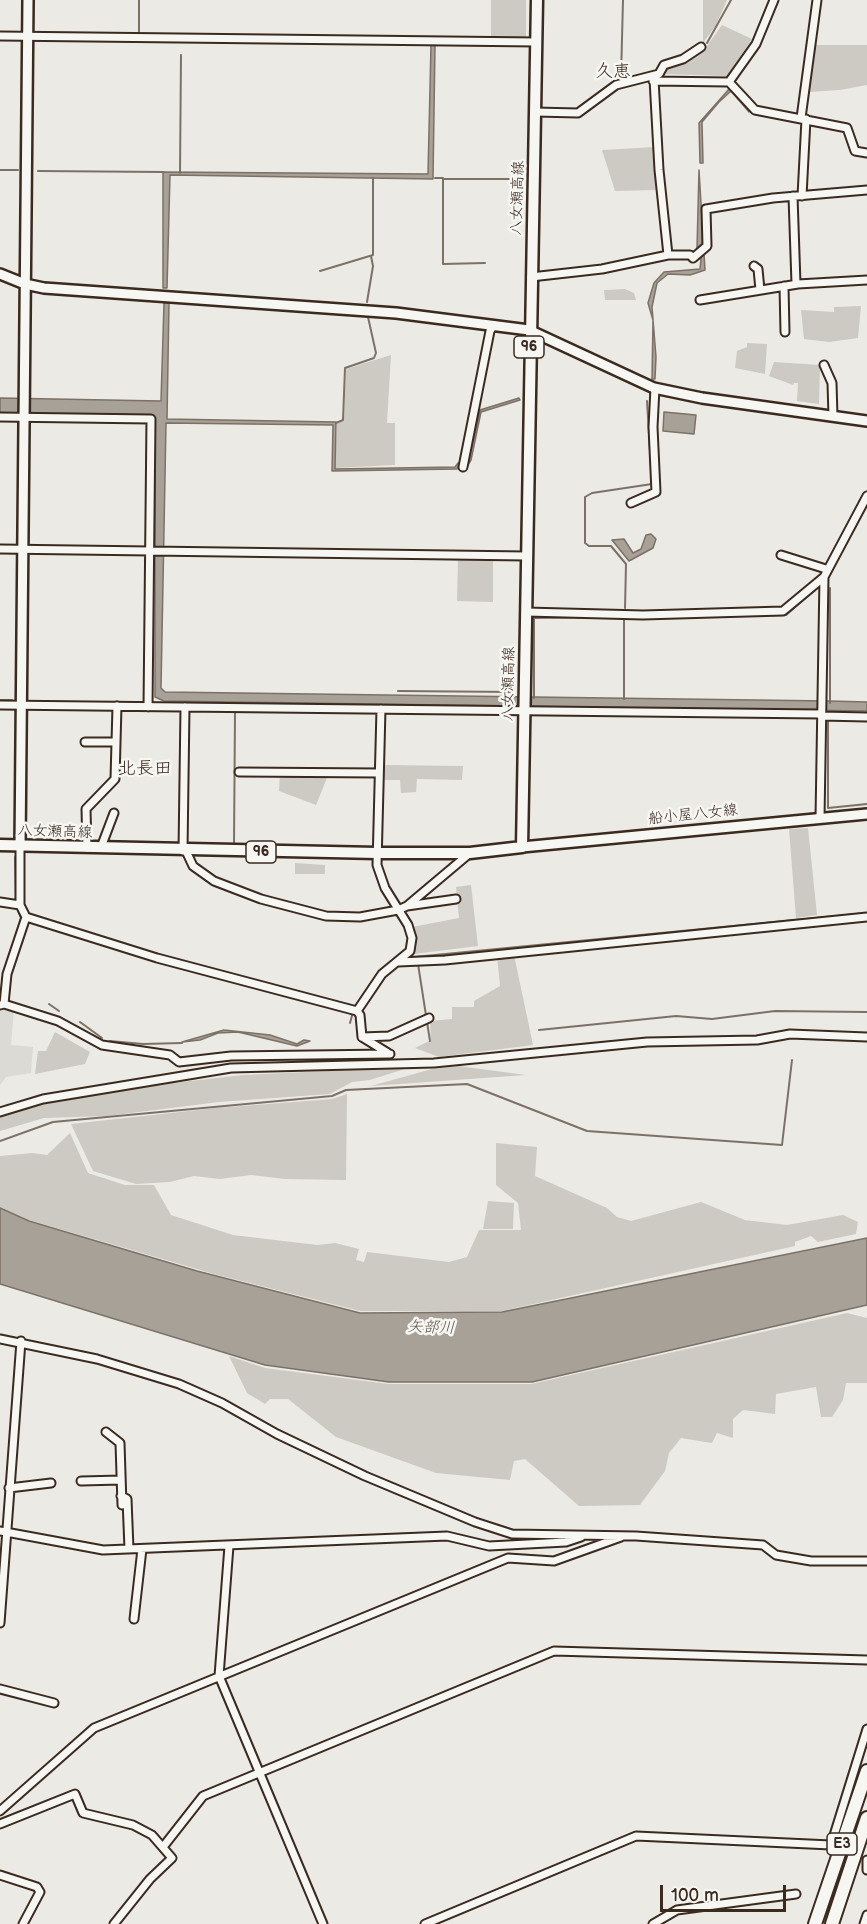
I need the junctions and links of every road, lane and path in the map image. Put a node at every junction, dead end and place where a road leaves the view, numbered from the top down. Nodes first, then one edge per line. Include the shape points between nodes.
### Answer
1 (27, 0) edge
2 (537, 0) edge
3 (774, 0) edge
4 (817, 0) edge
5 (0, 36) edge
6 (28, 36) junction
7 (537, 42) junction
8 (701, 47) dead end
9 (654, 79) junction
10 (729, 82) junction
11 (535, 112) junction
12 (804, 119) junction
13 (867, 153) edge
14 (867, 190) edge
15 (793, 196) junction
16 (802, 196) junction
17 (668, 255) junction
18 (754, 266) dead end
19 (0, 274) edge
20 (531, 277) junction
21 (867, 280) edge
22 (25, 284) junction
23 (796, 284) junction
24 (784, 286) junction
25 (760, 290) junction
26 (700, 300) dead end
27 (495, 325) junction
28 (529, 330) junction
29 (785, 332) dead end
30 (824, 365) dead end
31 (655, 388) junction
32 (23, 416) junction
33 (833, 416) junction
34 (0, 417) edge
35 (867, 421) edge
36 (463, 467) dead end
37 (867, 496) edge
38 (631, 502) dead end
39 (0, 549) edge
40 (22, 550) junction
41 (150, 551) junction
42 (781, 555) dead end
43 (526, 556) junction
44 (825, 573) junction
45 (526, 612) junction
46 (0, 705) edge
47 (20, 705) junction
48 (117, 706) junction
49 (148, 707) junction
50 (185, 707) junction
51 (523, 708) junction
52 (381, 710) junction
53 (821, 715) junction
54 (867, 717) edge
55 (85, 742) dead end
56 (116, 742) junction
57 (239, 772) dead end
58 (379, 773) junction
59 (114, 813) dead end
60 (867, 814) edge
61 (820, 818) junction
62 (103, 842) dead end
63 (0, 845) edge
64 (20, 846) junction
65 (522, 847) junction
66 (87, 848) junction
67 (184, 851) junction
68 (377, 853) junction
69 (470, 853) junction
70 (456, 899) dead end
71 (0, 902) edge
72 (20, 904) junction
73 (406, 906) junction
74 (398, 910) junction
75 (26, 917) junction
76 (867, 917) edge
77 (398, 962) junction
78 (2, 1004) edge
79 (357, 1011) junction
80 (429, 1018) dead end
81 (363, 1037) junction
82 (867, 1037) edge
83 (0, 1112) edge
84 (0, 1339) edge
85 (21, 1341) junction
86 (106, 1432) dead end
87 (121, 1480) junction
88 (81, 1481) dead end
89 (51, 1483) dead end
90 (9, 1488) junction
91 (121, 1496) junction
92 (122, 1505) dead end
93 (3, 1532) edge
94 (587, 1535) junction
95 (623, 1536) junction
96 (229, 1546) junction
97 (129, 1549) junction
98 (142, 1549) junction
99 (867, 1561) edge
100 (134, 1619) dead end
101 (0, 1623) edge
102 (867, 1660) edge
103 (219, 1676) junction
104 (0, 1689) edge
105 (54, 1703) dead end
106 (867, 1729) edge
107 (867, 1771) edge
108 (261, 1772) junction
109 (0, 1811) edge
110 (867, 1818) edge
111 (0, 1824) edge
112 (164, 1847) junction
113 (867, 1860) edge
114 (867, 1870) edge
115 (0, 1875) edge
116 (796, 1894) dead end
117 (867, 1915) edge
118 (816, 1920) edge
119 (832, 1923) edge
120 (24, 1924) edge
121 (114, 1924) edge
122 (323, 1924) edge
123 (425, 1924) edge
124 (653, 1924) edge
125 (864, 1924) edge

1 - 6 street
2 - 7 main road, 八女瀬高線 / 96
3 - 10 street via 756,44
4 - 12 street
5 - 6 street
6 - 7 street
6 - 22 street
7 - 11 main road, 八女瀬高線 / 96
8 - 9 street via 664,65
9 - 10 street
9 - 11 street via 616,85 578,113
9 - 17 street
10 - 12 street via 755,110
11 - 20 main road, 八女瀬高線 / 96
12 - 13 street via 847,128 855,151
12 - 16 street
14 - 16 street
15 - 16 street
15 - 17 street via 706,209 707,246 693,258
15 - 23 street
17 - 20 street via 602,269
18 - 25 street via 758,269
19 - 22 street
20 - 28 main road, 八女瀬高線 / 96
21 - 23 street
22 - 27 street via 396,313
22 - 32 street
23 - 24 street
24 - 25 street
24 - 29 street
25 - 26 street
27 - 28 street
27 - 36 street via 490,331
28 - 31 street
28 - 43 main road, 八女瀬高線 / 96
30 - 33 street via 832,383
31 - 33 street
31 - 38 street via 656,492
32 - 34 street
32 - 40 street
32 - 41 street via 151,419
33 - 35 street
37 - 44 street
39 - 40 street
40 - 41 street
40 - 47 street
41 - 43 street
41 - 49 street
42 - 44 street
43 - 45 main road, 八女瀬高線 / 96
44 - 45 street via 783,611 643,615
44 - 53 street
45 - 51 main road, 八女瀬高線 / 96
46 - 47 street
47 - 48 street
47 - 64 street
48 - 49 street
48 - 56 street
49 - 50 street
50 - 52 street
50 - 67 street
51 - 52 street
51 - 53 street
51 - 65 main road, 八女瀬高線 / 96
52 - 58 street
53 - 54 street
53 - 61 street
55 - 56 street
56 - 66 street via 115,779 86,809
57 - 58 street
58 - 68 street
59 - 62 street
60 - 61 street, 船小屋八女線
61 - 65 street, 船小屋八女線
63 - 64 main road, 八女瀬高線 / 96
64 - 66 main road, 八女瀬高線 / 96
64 - 72 street
65 - 69 main road, 八女瀬高線 / 96
66 - 67 main road, 八女瀬高線 / 96
67 - 68 main road, 八女瀬高線 / 96
67 - 74 street via 193,866 214,881 261,899 326,916 360,917
68 - 69 main road, 八女瀬高線 / 96
68 - 74 street via 385,888
69 - 73 street
70 - 73 street
71 - 72 street
72 - 75 street
73 - 74 street
74 - 77 street via 412,938 410,951
75 - 78 street via 7,974
75 - 79 street via 157,958
76 - 77 street
77 - 79 street via 381,974
78 - 81 street via 58,1021 102,1044 170,1055 179,1062 231,1056 390,1054
79 - 81 street
80 - 81 street via 389,1036
82 - 83 street via 790,1034 757,1040 647,1042 434,1063 231,1068 43,1099
84 - 85 street
85 - 90 street
85 - 94 street via 179,1384 365,1476 475,1522 512,1534
86 - 87 street via 120,1443
87 - 88 street
87 - 91 street
89 - 90 street
90 - 93 street
91 - 92 street
91 - 97 street via 127,1499
93 - 97 street via 103,1550
93 - 101 street
94 - 95 street
94 - 96 street via 566,1542 489,1546 447,1536
95 - 99 street via 763,1545 776,1555 811,1561
95 - 103 street via 554,1561 508,1558
96 - 98 street
96 - 103 street
97 - 98 street
98 - 100 street
102 - 108 street via 554,1651
103 - 108 street
103 - 109 street via 94,1728
104 - 105 street
106 - 123 street via 831,1845 636,1836
107 - 118 highway, E3
108 - 112 street via 203,1796
108 - 122 street
110 - 119 highway, E3
111 - 112 street via 75,1794 83,1812 133,1825
112 - 121 street via 172,1858
113 - 114 street
115 - 120 street via 37,1887 40,1892
116 - 124 street via 678,1910
117 - 125 street

